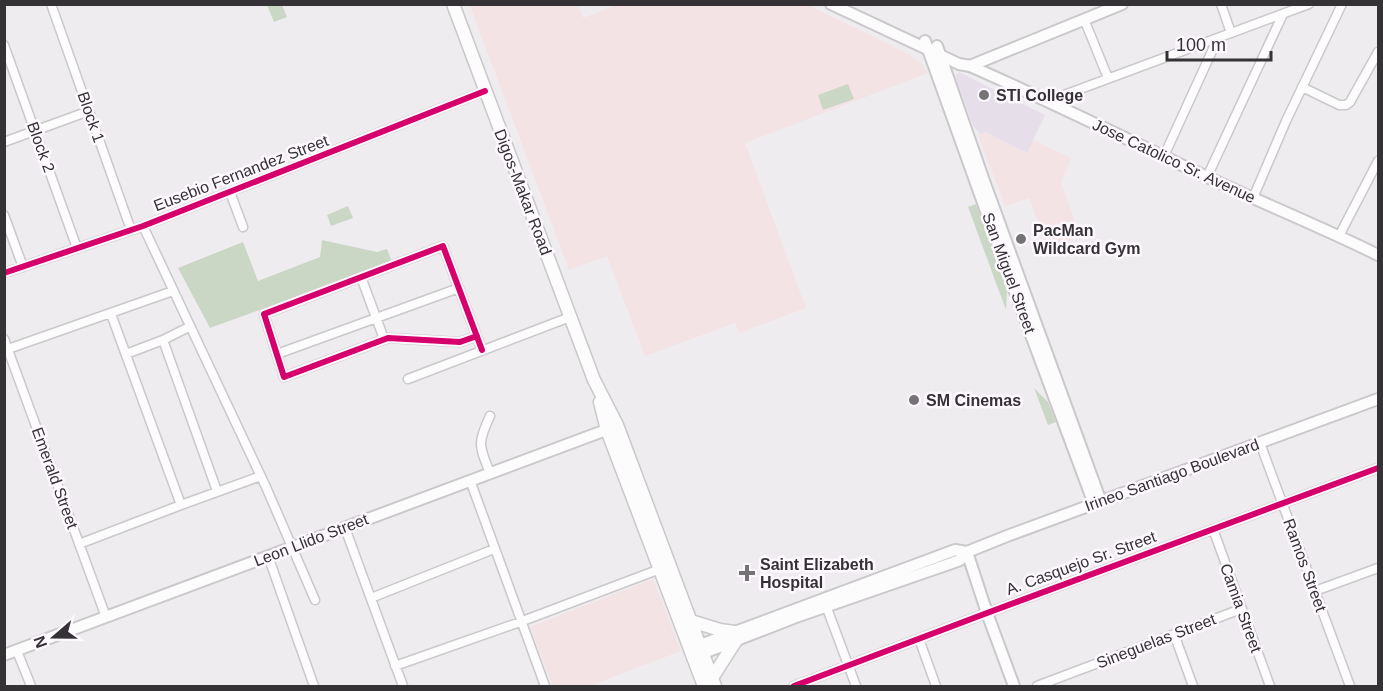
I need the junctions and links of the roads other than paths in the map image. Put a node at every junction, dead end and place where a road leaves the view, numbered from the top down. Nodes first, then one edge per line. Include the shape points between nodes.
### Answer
1 (51, 4) edge
2 (453, 4) edge
3 (831, 4) edge
4 (848, 4) edge
5 (1122, 4) edge
6 (1221, 4) edge
7 (1309, 4) edge
8 (1342, 4) edge
9 (1283, 14) junction
10 (1084, 19) junction
11 (1231, 33) junction
12 (1218, 38) junction
13 (4, 45) edge
14 (932, 48) junction
15 (1378, 52) edge
16 (970, 66) junction
17 (1107, 78) junction
18 (1302, 87) junction
19 (485, 91) junction
20 (1048, 100) junction
21 (89, 111) junction
22 (35, 131) junction
23 (4, 142) edge
24 (1164, 156) junction
25 (1378, 161) edge
26 (1207, 177) junction
27 (230, 192) junction
28 (1253, 198) junction
29 (4, 215) edge
30 (142, 226) junction
31 (243, 227) dead end
32 (130, 230) junction
33 (1339, 236) junction
34 (77, 248) junction
35 (1378, 255) edge
36 (23, 267) junction
37 (4, 273) edge
38 (361, 277) junction
39 (459, 288) junction
40 (173, 291) junction
41 (111, 314) junction
42 (570, 317) junction
43 (376, 318) junction
44 (189, 327) junction
45 (477, 336) junction
46 (4, 339) edge
47 (384, 339) junction
48 (163, 340) junction
49 (460, 342) junction
50 (8, 349) junction
51 (482, 350) junction
52 (126, 354) junction
53 (277, 354) junction
54 (466, 357) junction
55 (408, 379) dead end
56 (1378, 399) edge
57 (490, 416) dead end
58 (612, 428) junction
59 (1260, 443) junction
60 (1378, 468) edge
61 (490, 473) junction
62 (261, 476) junction
63 (470, 480) junction
64 (217, 491) junction
65 (1097, 503) junction
66 (1283, 503) junction
67 (181, 504) junction
68 (345, 528) junction
69 (1213, 529) junction
70 (79, 544) junction
71 (293, 547) junction
72 (494, 549) junction
73 (967, 552) junction
74 (268, 556) junction
75 (1378, 568) edge
76 (660, 569) junction
77 (1315, 591) junction
78 (370, 598) junction
79 (315, 600) dead end
80 (825, 603) junction
81 (1241, 609) junction
82 (987, 613) junction
83 (106, 617) junction
84 (691, 621) junction
85 (520, 622) junction
86 (1174, 634) junction
87 (736, 636) junction
88 (919, 639) junction
89 (17, 651) junction
90 (696, 651) junction
91 (4, 655) edge
92 (395, 666) junction
93 (849, 666) junction
94 (710, 684) edge
95 (31, 687) edge
96 (314, 687) edge
97 (403, 687) edge
98 (545, 687) edge
99 (794, 687) edge
100 (856, 687) edge
101 (936, 687) edge
102 (1014, 687) edge
103 (1037, 687) edge
104 (1193, 687) edge
105 (1270, 687) edge
106 (1350, 687) edge

1 - 21 street, Block 1
2 - 19 main road, Digos-Makar Road
3 - 14 main road, Jose Catolico Sr. Avenue
4 - 14 main road, Jose Catolico Sr. Avenue
5 - 10 main road
6 - 11 street
7 - 9 street
8 - 18 street
9 - 11 street
9 - 26 street
10 - 16 main road
10 - 17 street
11 - 12 street
12 - 17 street
12 - 24 street
13 - 22 street, Block 2
14 - 16 main road, Jose Catolico Sr. Avenue via 963,58
14 - 65 main road, San Miguel Street
15 - 18 street via 1346,105
16 - 20 main road, Jose Catolico Sr. Avenue
17 - 20 street
18 - 28 street
19 - 27 street, Eusebio Fernandez Street
19 - 42 main road, Digos-Makar Road
20 - 24 main road, Jose Catolico Sr. Avenue
21 - 22 street
21 - 32 street, Block 1
22 - 23 street
22 - 34 street, Block 2
24 - 26 main road, Jose Catolico Sr. Avenue
25 - 33 street
26 - 28 main road, Jose Catolico Sr. Avenue
27 - 30 street, Eusebio Fernandez Street
27 - 31 street
28 - 33 main road, Jose Catolico Sr. Avenue
29 - 36 street
30 - 32 street, Eusebio Fernandez Street
30 - 40 street
32 - 34 street, Eusebio Fernandez Street
33 - 35 main road, Jose Catolico Sr. Avenue
34 - 36 street, Eusebio Fernandez Street
36 - 37 street, Eusebio Fernandez Street
38 - 39 street via 443,246
38 - 43 street
38 - 53 street via 264,314
39 - 43 street
39 - 45 street
40 - 41 street
40 - 44 street
41 - 50 street
41 - 52 street
42 - 51 street
42 - 58 main road, Digos-Makar Road
43 - 47 street
43 - 53 street
44 - 48 street
44 - 62 street
45 - 49 street
45 - 51 street
46 - 50 street, Emerald Street
47 - 49 street
47 - 53 street via 285,377
48 - 52 street
48 - 64 street
49 - 54 street
50 - 70 street, Emerald Street
51 - 54 street
52 - 67 street
54 - 55 street
56 - 59 main road, Irineo Santiago Boulevard
57 - 61 street via 480,437
58 - 61 main road, Leon Llido Street
58 - 76 main road, Digos-Makar Road
58 - 84 main road, Digos-Makar Road
59 - 65 main road, Irineo Santiago Boulevard
59 - 66 street, Ramos Street
60 - 66 street, A. Casquejo Sr. Street
61 - 63 main road, Leon Llido Street
62 - 64 street
62 - 71 street
63 - 68 main road, Leon Llido Street
63 - 72 street
64 - 67 street
65 - 73 main road, Irineo Santiago Boulevard
66 - 69 street, A. Casquejo Sr. Street
66 - 77 street, Ramos Street
67 - 70 street
68 - 71 main road, Leon Llido Street
68 - 78 street
69 - 81 street, Camia Street
69 - 82 street, A. Casquejo Sr. Street
70 - 83 street, Emerald Street
71 - 74 main road, Leon Llido Street
71 - 79 street
72 - 78 street
72 - 85 street
73 - 80 main road, Irineo Santiago Boulevard via 955,550
73 - 82 main road
74 - 83 main road, Leon Llido Street
74 - 96 street
75 - 77 street
76 - 85 street
76 - 90 main road, Digos-Makar Road
77 - 106 street, Ramos Street
78 - 92 street
80 - 87 main road, Irineo Santiago Boulevard
80 - 93 street
81 - 86 street, Sineguelas Street
81 - 105 street, Camia Street
82 - 88 street, A. Casquejo Sr. Street
82 - 102 main road
83 - 89 main road, Leon Llido Street
84 - 87 main road
84 - 90 main road, Digos-Makar Road
85 - 92 street
85 - 98 street
86 - 103 street, Sineguelas Street
86 - 104 street
87 - 90 main road, Irineo Santiago Boulevard
87 - 94 main road
88 - 93 street, A. Casquejo Sr. Street
88 - 101 street
89 - 91 main road, Leon Llido Street
89 - 95 street
90 - 94 main road, Digos-Makar Road
92 - 97 street
93 - 99 street, A. Casquejo Sr. Street
93 - 100 street

